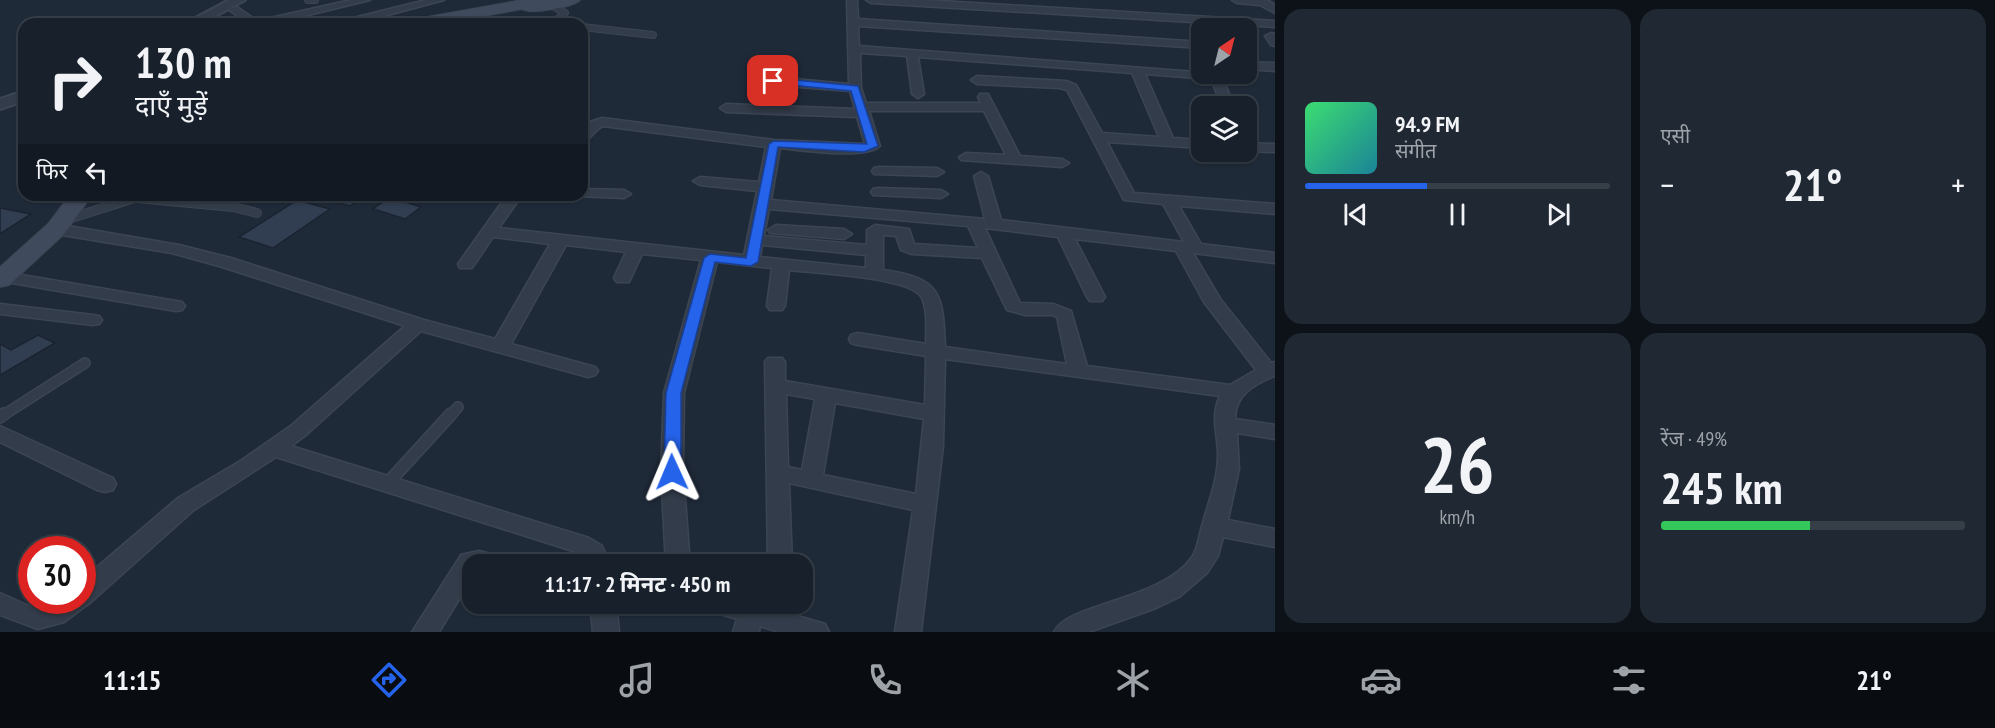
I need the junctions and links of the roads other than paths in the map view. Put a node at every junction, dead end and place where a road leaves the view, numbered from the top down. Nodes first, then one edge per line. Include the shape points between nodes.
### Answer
1 (249, 0) edge
2 (308, 0) edge
3 (315, 0) edge
4 (367, 0) edge
5 (573, 0) edge
6 (852, 0) edge
7 (871, 0) edge
8 (1237, 0) edge
9 (431, 1) edge
10 (548, 2) edge
11 (236, 4) edge
12 (344, 4) junction
13 (1042, 5) edge
14 (1275, 10) edge
15 (396, 12) junction
16 (295, 15) junction
17 (204, 18) edge
18 (212, 18) edge
19 (250, 18) edge
20 (282, 18) edge
21 (300, 18) edge
22 (369, 18) joint
23 (452, 18) edge
24 (475, 18) edge
25 (559, 18) edge
26 (853, 22) junction
27 (1275, 24) edge
28 (588, 28) edge
29 (652, 35) dead end
30 (1191, 45) edge
31 (853, 50) junction
32 (1062, 50) junction
33 (912, 53) junction
34 (1029, 62) junction
35 (1257, 66) edge
36 (1275, 68) edge
37 (1137, 70) junction
38 (1191, 73) edge
39 (773, 81) dead end
40 (1037, 83) junction
41 (855, 88) junction
42 (918, 94) dead end
43 (18, 100) edge
44 (0, 104) edge
45 (990, 107) junction
46 (726, 108) dead end
47 (862, 110) junction
48 (588, 131) edge
49 (1098, 137) junction
50 (1168, 142) junction
51 (1191, 143) edge
52 (774, 144) junction
53 (1257, 147) edge
54 (1275, 148) edge
55 (966, 157) dead end
56 (1015, 160) junction
57 (1062, 163) dead end
58 (879, 171) dead end
59 (981, 176) dead end
60 (700, 181) dead end
61 (766, 187) junction
62 (878, 192) dead end
63 (588, 193) edge
64 (624, 194) dead end
65 (941, 194) junction
66 (77, 201) edge
67 (125, 201) edge
68 (182, 201) edge
69 (511, 201) edge
70 (1169, 202) junction
71 (763, 204) junction
72 (1275, 209) edge
73 (257, 213) dead end
74 (946, 219) junction
75 (974, 222) junction
76 (994, 224) junction
77 (60, 225) junction
78 (1063, 231) junction
79 (488, 232) junction
80 (844, 234) dead end
81 (758, 235) junction
82 (561, 239) junction
83 (636, 248) junction
84 (1189, 248) junction
85 (874, 251) junction
86 (988, 253) junction
87 (710, 258) junction
88 (1275, 258) edge
89 (751, 262) junction
90 (466, 264) dead end
91 (781, 265) junction
92 (874, 274) junction
93 (623, 278) dead end
94 (2, 279) edge
95 (1096, 297) dead end
96 (176, 306) dead end
97 (776, 306) dead end
98 (0, 309) edge
99 (93, 320) dead end
100 (418, 324) junction
101 (858, 339) dead end
102 (500, 347) junction
103 (936, 353) junction
104 (775, 362) dead end
105 (85, 363) dead end
106 (588, 370) dead end
107 (1078, 370) junction
108 (1271, 370) edge
109 (776, 386) junction
110 (1233, 392) junction
111 (826, 395) junction
112 (458, 407) dead end
113 (935, 414) junction
114 (0, 417) edge
115 (1225, 424) junction
116 (1275, 432) edge
117 (0, 433) edge
118 (275, 449) junction
119 (778, 473) junction
120 (811, 480) junction
121 (105, 484) dead end
122 (387, 484) junction
123 (924, 504) junction
124 (1213, 526) junction
125 (1275, 538) edge
126 (594, 554) edge
127 (677, 554) edge
128 (780, 554) edge
129 (462, 574) edge
130 (96, 583) edge
131 (0, 603) edge
132 (18, 613) edge
133 (21, 614) edge
134 (57, 614) edge
135 (604, 614) edge
136 (735, 614) edge
137 (777, 614) edge
138 (783, 614) edge
139 (748, 622) edge
140 (425, 632) edge
141 (606, 632) edge
142 (816, 632) edge
143 (908, 632) edge
144 (1067, 632) edge

1 - 11 street
2 - 3 lane
4 - 12 street
4 - 15 street
5 - 10 main road
6 - 26 street
7 - 13 street
8 - 14 street via 1263,2
9 - 15 street
10 - 23 main road
10 - 24 main road
10 - 25 lane via 565,13
11 - 17 street
11 - 18 street
11 - 19 street
12 - 16 street
12 - 22 street
13 - 27 street
13 - 32 street
15 - 22 street
16 - 20 street
16 - 21 street
26 - 31 street
26 - 32 street
28 - 29 lane
30 - 32 street
31 - 33 street
31 - 41 street
32 - 34 street
32 - 37 street
33 - 34 street
33 - 42 street
34 - 40 street
35 - 36 street
37 - 38 street
37 - 50 street
39 - 41 street
40 - 45 street via 975,75
40 - 49 street via 1072,88
41 - 47 street
43 - 44 street
45 - 47 street
45 - 56 street
46 - 47 street
47 - 52 street via 871,148
48 - 52 street via 602,122
49 - 50 street
49 - 70 street via 1129,197
50 - 51 street
52 - 61 street
53 - 54 street
55 - 56 street
56 - 57 street
58 - 65 street via 936,168
59 - 76 street
60 - 61 street
61 - 71 street
62 - 65 street
63 - 64 street
65 - 74 street
66 - 77 main road
67 - 77 lane
68 - 73 lane
69 - 79 street
70 - 72 street
70 - 84 street
71 - 74 street
71 - 81 street
74 - 75 street
75 - 76 street
75 - 86 street
76 - 78 street
77 - 94 main road
77 - 100 street via 225,262
78 - 84 street
78 - 95 street
79 - 82 street
79 - 90 street
80 - 81 street
81 - 85 street
81 - 89 street
82 - 83 street
82 - 102 street
83 - 87 street
83 - 93 street
84 - 88 street
84 - 108 street via 1214,302
85 - 86 street via 875,230 897,230 904,233 912,249
85 - 92 street
86 - 107 street via 1015,308 1063,312
87 - 89 street
87 - 127 street via 674,393 672,472
89 - 91 street
91 - 92 street
91 - 97 street
92 - 103 street via 910,281 931,297
94 - 96 street
98 - 99 street
100 - 102 street
100 - 118 street
101 - 103 street
102 - 106 street
103 - 107 street
103 - 113 street
104 - 109 street
105 - 114 lane
107 - 110 street
108 - 110 street
109 - 111 street
109 - 119 street
110 - 115 street via 1225,409
111 - 113 street
111 - 120 street
112 - 122 lane
113 - 123 street
115 - 116 street
115 - 124 street via 1227,474
117 - 121 street
118 - 122 street
118 - 130 street via 186,504
119 - 120 street
119 - 128 street
120 - 123 street
122 - 126 street via 581,544
123 - 143 street
124 - 125 street
124 - 144 street via 1206,556 1180,585
129 - 140 street
131 - 132 street
133 - 134 street via 43,619
135 - 141 street
136 - 139 street
137 - 139 street
138 - 142 street

